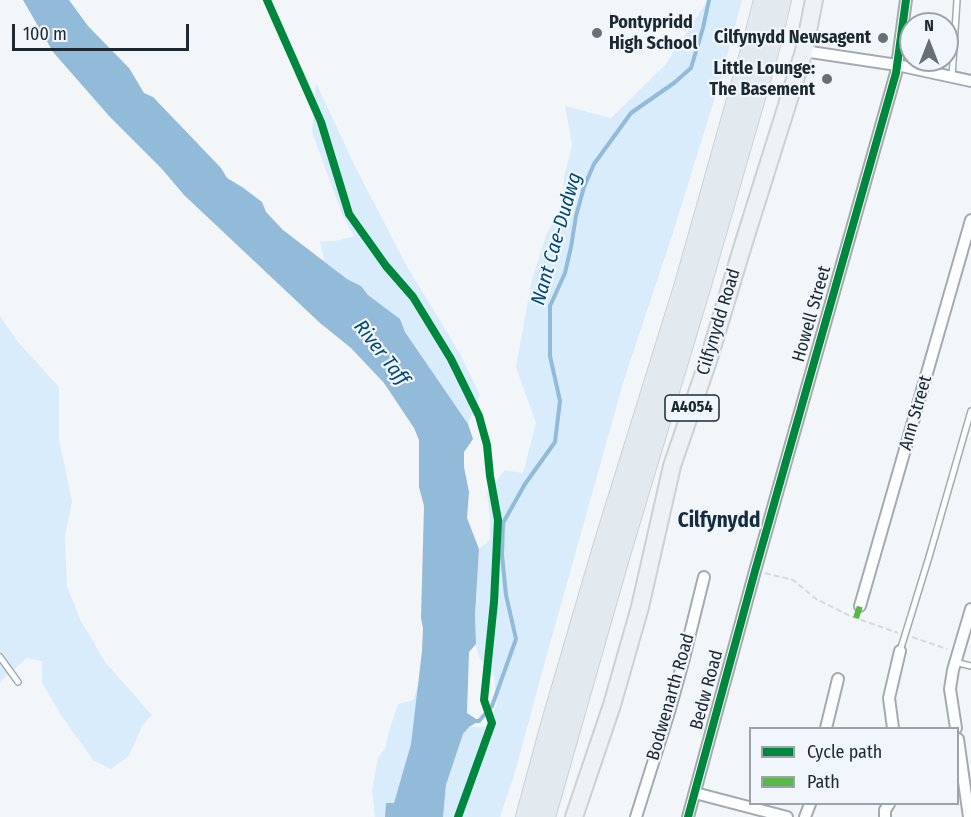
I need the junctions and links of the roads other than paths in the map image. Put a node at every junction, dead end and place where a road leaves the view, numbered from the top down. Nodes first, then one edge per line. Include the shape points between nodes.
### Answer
1 (764, 0) edge
2 (781, 0) edge
3 (814, 0) edge
4 (906, 0) edge
5 (957, 0) edge
6 (804, 51) junction
7 (897, 65) junction
8 (952, 77) junction
9 (971, 81) edge
10 (971, 220) edge
11 (971, 411) edge
12 (755, 571) joint
13 (704, 577) dead end
14 (860, 606) dead end
15 (971, 609) edge
16 (900, 651) joint
17 (0, 657) edge
18 (954, 666) junction
19 (971, 666) edge
20 (838, 678) dead end
21 (18, 682) dead end
22 (826, 727) edge
23 (893, 727) edge
24 (956, 727) edge
25 (959, 752) edge
26 (695, 793) junction
27 (526, 817) edge
28 (545, 817) edge
29 (574, 817) edge
30 (636, 817) edge
31 (688, 817) edge
32 (787, 817) edge
33 (969, 817) edge

1 - 27 highway via 688,273
2 - 28 highway
3 - 6 main road, Cilfynydd Road / A4054
4 - 7 street, Howell Street
5 - 8 lane
6 - 7 street
6 - 29 main road, Cilfynydd Road / A4054 via 672,466 637,618
7 - 8 street
7 - 12 street, Howell Street
8 - 9 street
10 - 14 street, Ann Street
11 - 16 lane
12 - 26 street, Bedw Road
13 - 30 street, Bodwenarth Road via 670,710
15 - 18 street
16 - 23 street via 890,698
17 - 21 lane
18 - 19 lane
18 - 24 street via 950,689
20 - 22 street
25 - 33 street
26 - 31 street, Bedw Road
26 - 32 street

